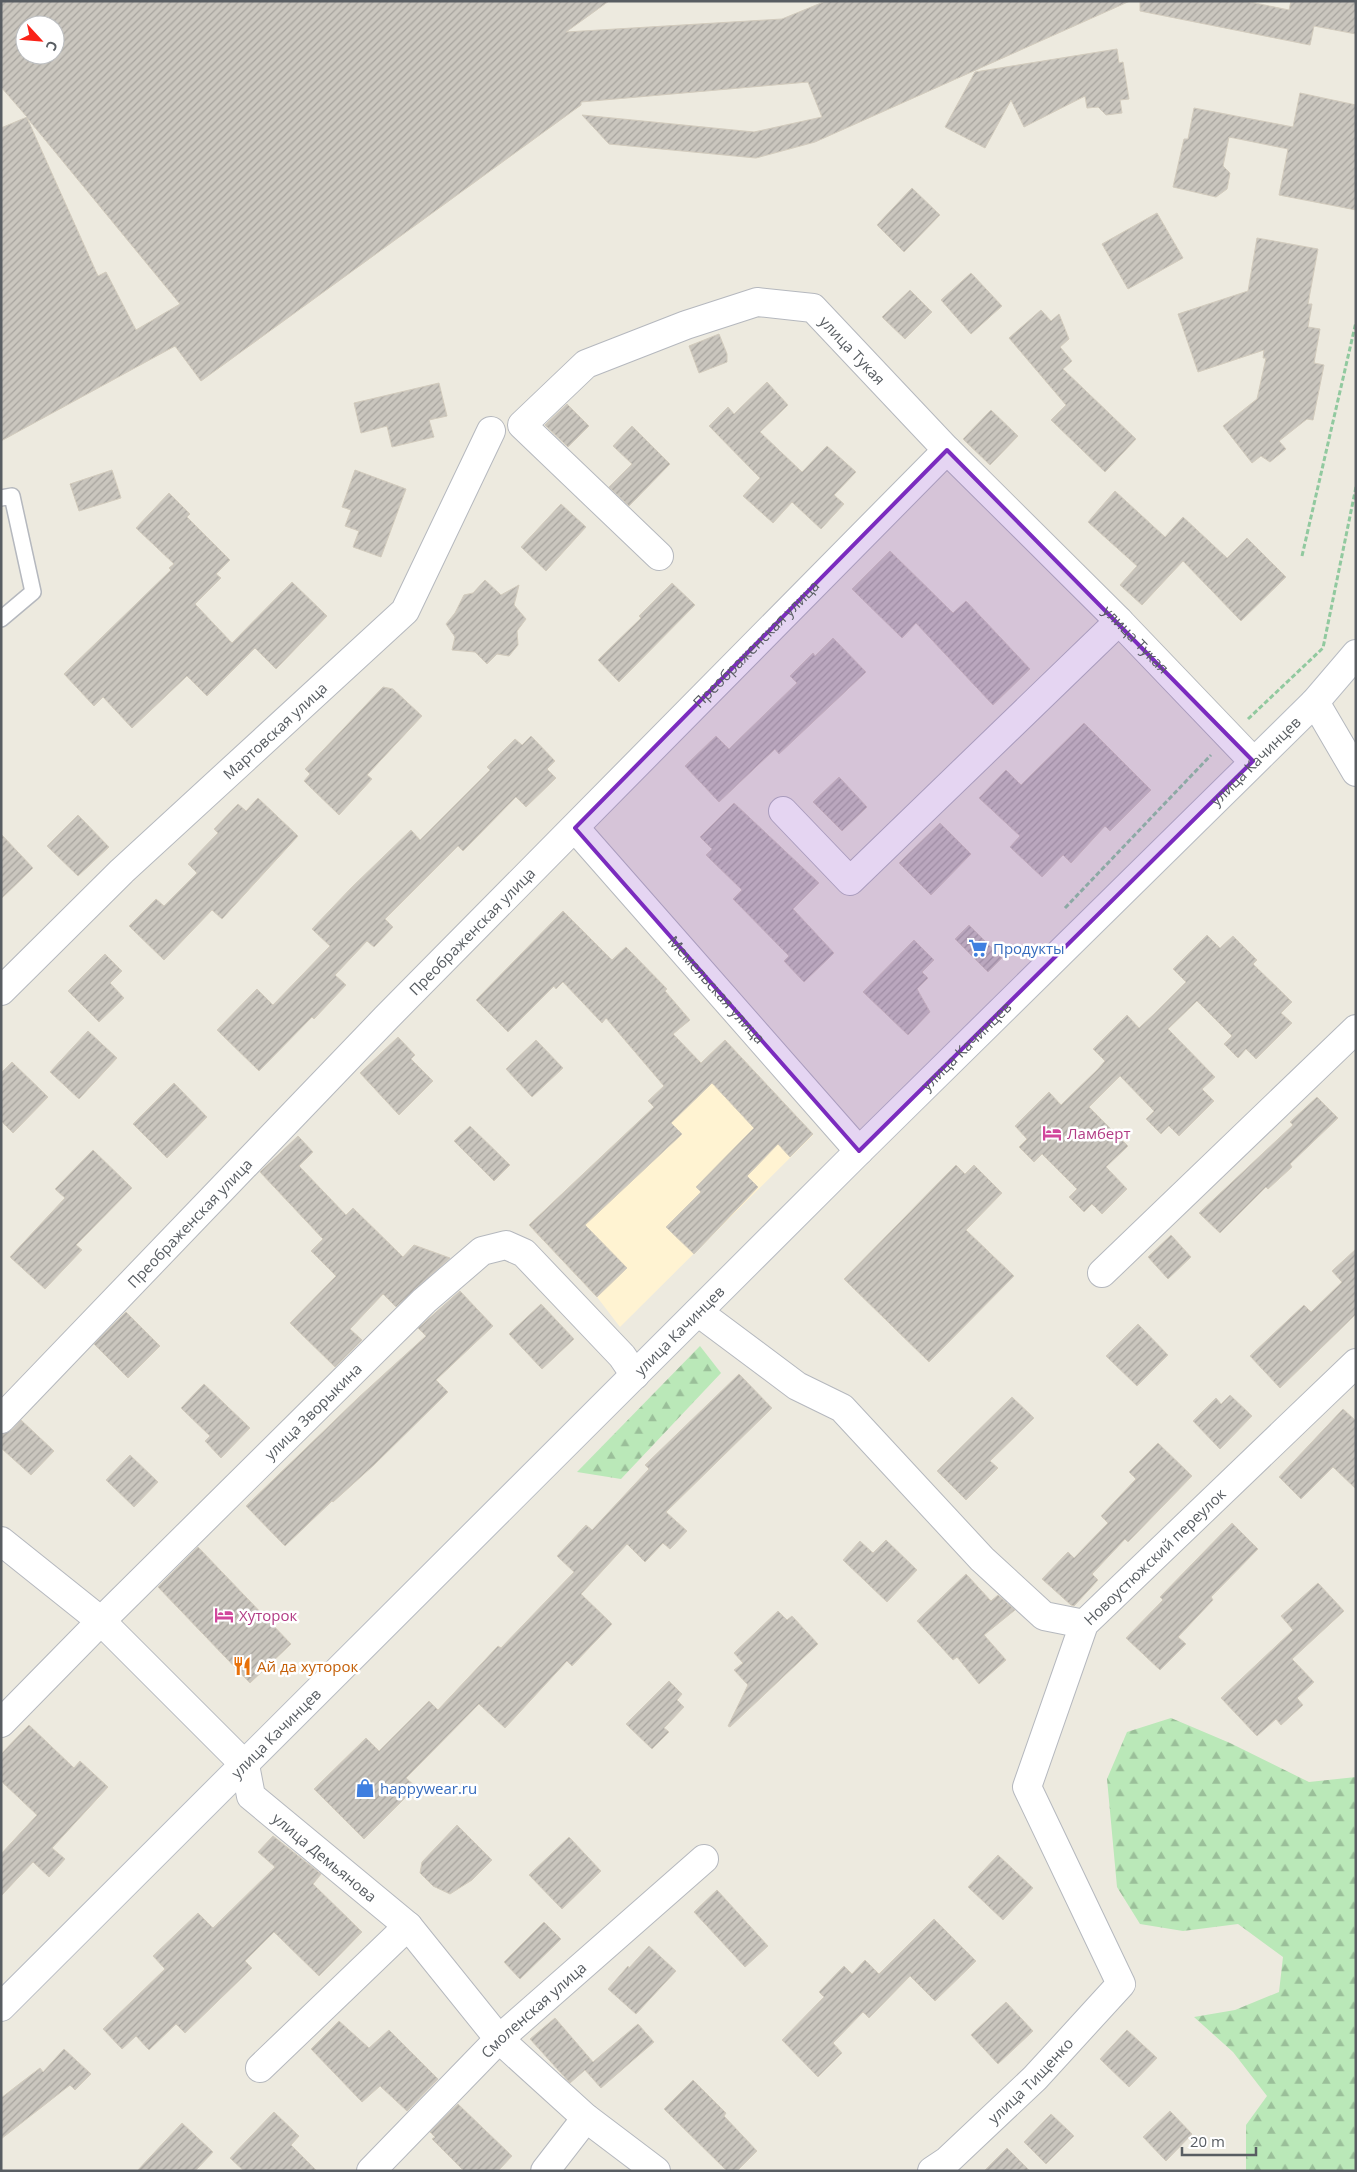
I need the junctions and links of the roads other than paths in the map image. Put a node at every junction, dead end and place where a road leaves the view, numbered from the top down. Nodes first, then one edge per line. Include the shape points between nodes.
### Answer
1 (491, 431) dead end
2 (947, 450) junction
3 (1, 498) edge
4 (659, 556) dead end
5 (1, 619) edge
6 (1119, 620) junction
7 (1356, 654) edge
8 (1315, 702) junction
9 (1253, 761) junction
10 (1356, 772) edge
11 (784, 810) dead end
12 (575, 828) junction
13 (1, 991) edge
14 (1356, 1030) edge
15 (859, 1151) junction
16 (1102, 1273) dead end
17 (698, 1312) junction
18 (1356, 1363) edge
19 (635, 1374) junction
20 (1, 1418) edge
21 (1, 1541) edge
22 (101, 1620) junction
23 (1084, 1624) junction
24 (1, 1723) edge
25 (245, 1765) junction
26 (704, 1858) dead end
27 (408, 1926) junction
28 (1121, 1984) joint
29 (1, 2007) edge
30 (499, 2039) junction
31 (260, 2068) dead end
32 (586, 2118) junction
33 (371, 2171) edge
34 (545, 2171) edge
35 (656, 2171) edge
36 (932, 2171) edge

1 - 13 street, Мартовская улица via 405,611 122,871
2 - 4 street, улица Тукая via 813,308 757,302 686,325 586,364 522,425
2 - 6 street, улица Тукая
2 - 12 street, Преображенская улица
3 - 5 lane via 12,496 33,592
6 - 9 street, улица Тукая
6 - 11 street via 850,881
7 - 8 street, улица Качинцев
8 - 9 street, улица Качинцев
8 - 10 street
9 - 15 street, улица Качинцев
12 - 15 street, Мемельская улица
12 - 20 street, Преображенская улица via 386,1018
14 - 16 street
15 - 17 street, улица Качинцев
17 - 19 street, улица Качинцев
17 - 23 street via 797,1386 842,1408 982,1559 1044,1616
18 - 23 street, Новоустюжский переулок
19 - 22 street, улица Зворыкина via 622,1356 524,1253 506,1245 482,1251 417,1308
19 - 25 street, улица Качинцев
21 - 22 street
22 - 24 street, улица Зворыкина
22 - 25 street
23 - 28 street, Новоустюжский переулок via 1026,1787
25 - 27 street, улица Демьянова via 251,1796
25 - 29 street, улица Качинцев
26 - 30 street, Смоленская улица
27 - 30 street, улица Демьянова
27 - 31 street
28 - 36 street, улица Тищенко via 1035,2078 947,2161
30 - 32 street, улица Демьянова
30 - 33 street, Смоленская улица
32 - 34 street
32 - 35 street, улица Демьянова

